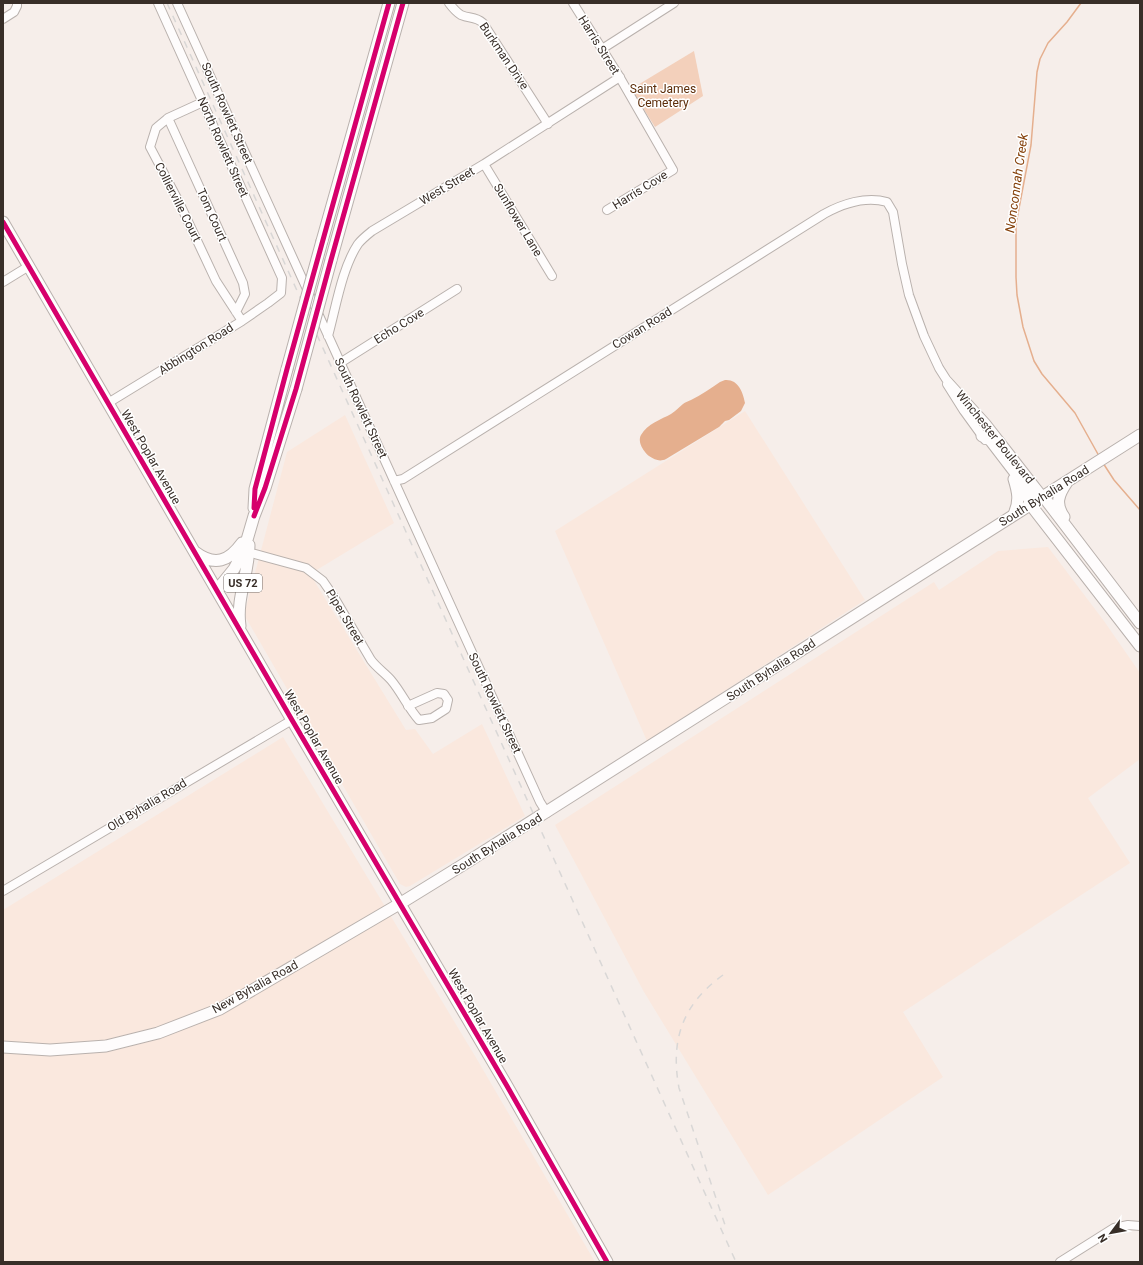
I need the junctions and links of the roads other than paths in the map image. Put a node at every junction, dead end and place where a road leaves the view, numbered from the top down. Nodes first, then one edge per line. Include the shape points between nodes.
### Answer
1 (158, 3) edge
2 (177, 3) edge
3 (389, 3) edge
4 (403, 3) edge
5 (449, 3) edge
6 (573, 3) edge
7 (17, 4) edge
8 (672, 4) edge
9 (3, 19) edge
10 (602, 49) junction
11 (370, 72) junction
12 (382, 77) junction
13 (620, 77) junction
14 (203, 102) junction
15 (168, 118) junction
16 (548, 124) junction
17 (484, 164) junction
18 (673, 170) joint
19 (607, 210) dead end
20 (893, 212) joint
21 (3, 222) edge
22 (29, 266) junction
23 (552, 276) dead end
24 (3, 282) edge
25 (457, 289) dead end
26 (281, 293) joint
27 (236, 312) junction
28 (242, 321) junction
29 (328, 336) junction
30 (340, 363) junction
31 (946, 379) junction
32 (108, 403) junction
33 (1140, 435) edge
34 (982, 436) junction
35 (1014, 479) junction
36 (1068, 480) junction
37 (394, 481) junction
38 (1043, 496) junction
39 (1030, 504) junction
40 (1014, 514) junction
41 (254, 516) junction
42 (243, 550) junction
43 (195, 552) junction
44 (1105, 577) junction
45 (217, 590) junction
46 (1138, 620) edge
47 (1122, 622) junction
48 (241, 632) junction
49 (1140, 646) edge
50 (408, 706) junction
51 (292, 720) junction
52 (547, 813) junction
53 (3, 891) edge
54 (400, 903) junction
55 (3, 1047) edge
56 (1140, 1226) edge
57 (607, 1262) edge
58 (1060, 1262) edge

1 - 14 street, North Rowlett Street
2 - 29 street, South Rowlett Street
3 - 11 main road, US 72
4 - 12 main road, US 72
5 - 16 street, Burkman Drive via 457,13 478,18 483,23
6 - 10 street, Harris Street
7 - 9 street via 14,12
8 - 10 street
10 - 13 street, Harris Street
11 - 12 main road
11 - 41 main road, US 72, bridge via 255,489
12 - 41 main road, US 72, bridge via 296,389
13 - 16 street, West Street
13 - 18 street, Harris Street
14 - 15 street, Collierville Court
14 - 26 street, North Rowlett Street via 282,278
15 - 27 street, Tom Court via 243,283 245,294
15 - 27 street, Collierville Court via 156,128 150,147 216,281
16 - 17 street, West Street
17 - 23 street, Sunflower Lane
17 - 29 street, West Street via 372,231 360,242 350,261
18 - 19 street, Harris Cove
20 - 31 street, Winchester Boulevard via 909,295 928,346
20 - 37 street, Cowan Road via 887,202 876,200 852,202 834,209 403,479
21 - 22 main road, West Poplar Avenue
22 - 24 street
22 - 32 main road, West Poplar Avenue
25 - 30 street, Echo Cove
26 - 28 street, Abbington Road
27 - 28 street, Collierville Court
28 - 32 street, Abbington Road
29 - 30 street, South Rowlett Street
30 - 37 street, South Rowlett Street
31 - 34 street, Winchester Boulevard via 954,396
31 - 38 street, Winchester Boulevard via 986,424
32 - 43 main road, West Poplar Avenue
33 - 36 main road, South Byhalia Road
34 - 35 street, Winchester Boulevard
34 - 38 main road via 991,441 1030,492
35 - 39 street, Winchester Boulevard
35 - 40 main road via 1019,496
36 - 38 main road, South Byhalia Road
36 - 44 main road via 1059,493 1061,512
37 - 52 street, South Rowlett Street
38 - 39 main road, South Byhalia Road
38 - 44 main road
39 - 40 main road, South Byhalia Road
39 - 44 main road via 1041,503 1083,555
39 - 47 main road
40 - 52 main road, South Byhalia Road
41 - 42 main road, US 72
42 - 43 main road via 217,561 202,558
42 - 45 main road, US 72 via 234,569
42 - 48 main road, US 72 via 248,564 239,604
42 - 50 street, Piper Street via 306,568 323,581 371,660 391,680
43 - 45 main road, West Poplar Avenue
44 - 46 main road
45 - 48 main road, West Poplar Avenue / US 72
46 - 47 main road
47 - 49 main road
48 - 51 main road, West Poplar Avenue / US 72
50 - 50 street, Piper Street via 436,693 444,694 448,700 446,709 432,718 419,720
51 - 53 street, Old Byhalia Road
51 - 54 main road, West Poplar Avenue / US 72
52 - 54 main road, South Byhalia Road
54 - 55 main road, New Byhalia Road via 220,1008 158,1033 106,1046 50,1050
54 - 57 main road, West Poplar Avenue / US 72
56 - 58 street via 1114,1228

